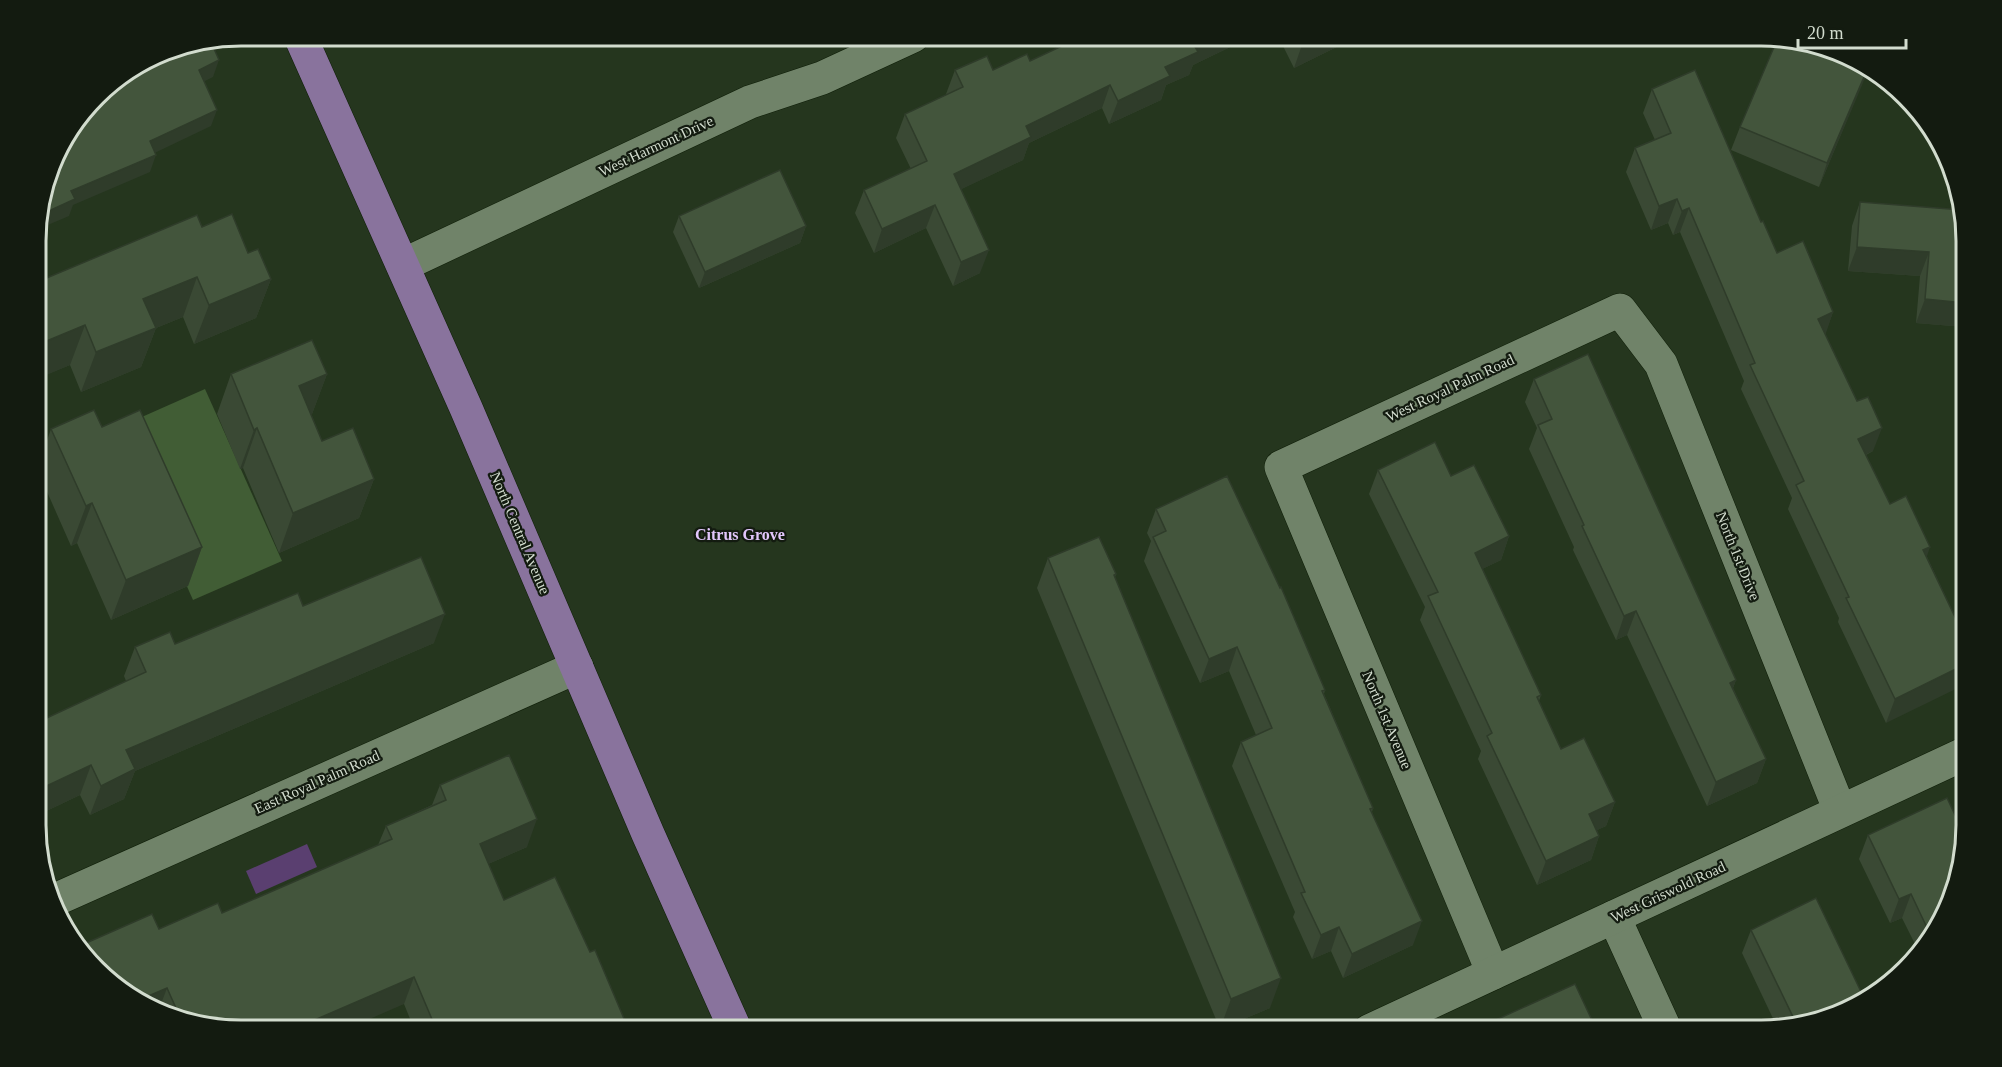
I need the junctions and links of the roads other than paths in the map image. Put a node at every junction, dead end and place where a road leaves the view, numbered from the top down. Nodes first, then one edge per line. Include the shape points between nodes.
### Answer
1 (304, 46) edge
2 (891, 46) edge
3 (403, 265) junction
4 (1620, 310) joint
5 (1281, 467) joint
6 (577, 667) junction
7 (1956, 758) edge
8 (1840, 811) junction
9 (60, 897) edge
10 (1614, 917) junction
11 (1493, 973) junction
12 (731, 1020) edge
13 (1393, 1020) edge
14 (1661, 1020) edge

1 - 3 main road, North Central Avenue
2 - 3 street, West Harmont Drive via 822,78 750,102
3 - 6 main road, North Central Avenue
4 - 5 street, West Royal Palm Road
4 - 8 street, North 1st Drive via 1660,364
5 - 11 street, North 1st Avenue
6 - 9 street, East Royal Palm Road
6 - 12 main road, North Central Avenue
7 - 8 street, West Griswold Road
8 - 10 street, West Griswold Road
10 - 11 street, West Griswold Road
10 - 14 street
11 - 13 street, West Griswold Road

